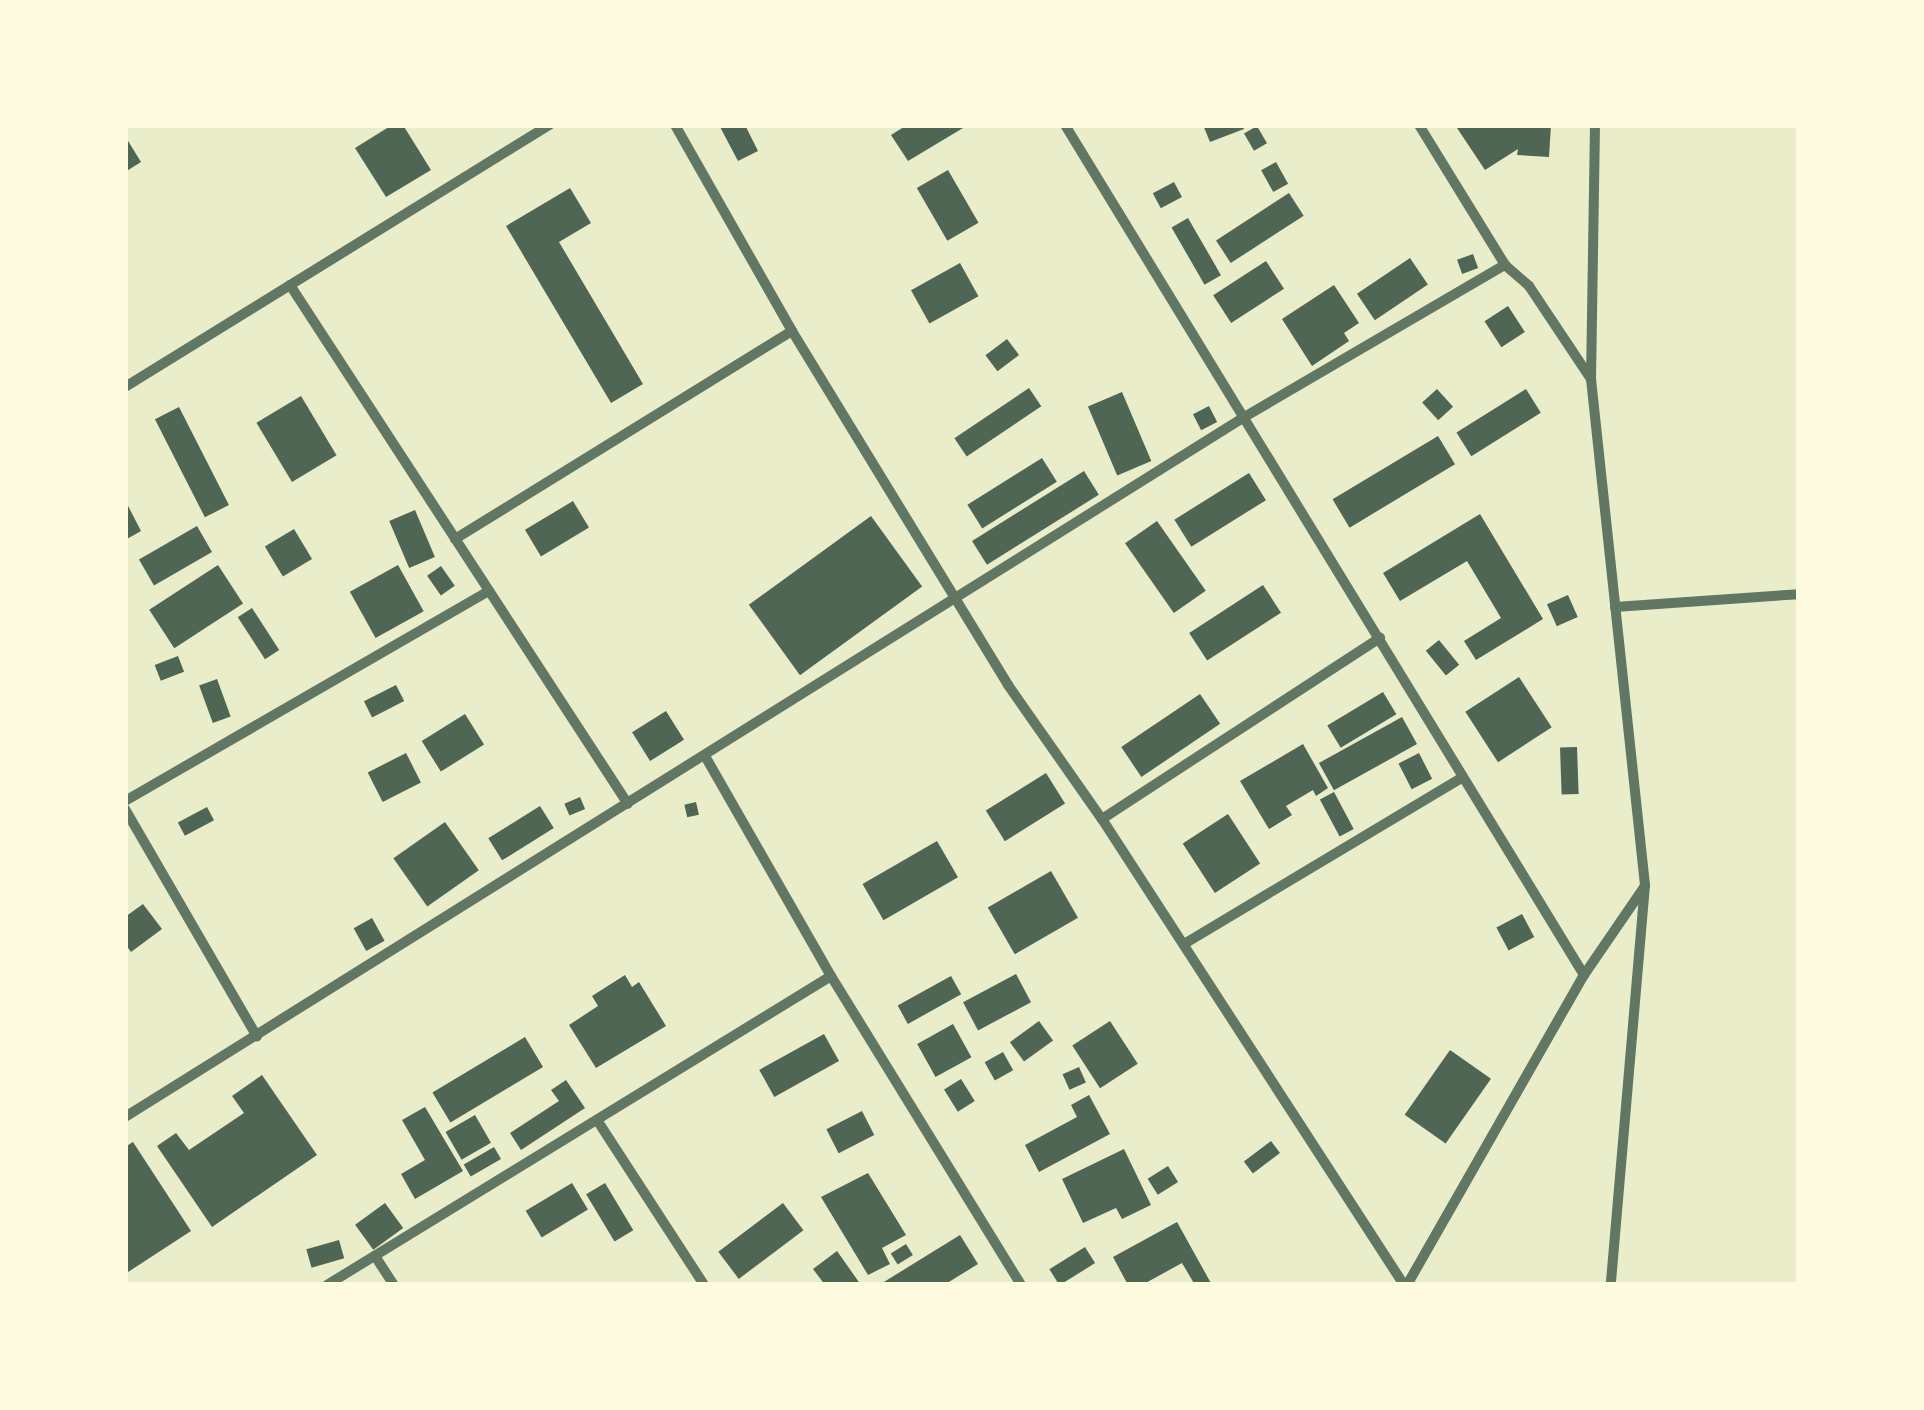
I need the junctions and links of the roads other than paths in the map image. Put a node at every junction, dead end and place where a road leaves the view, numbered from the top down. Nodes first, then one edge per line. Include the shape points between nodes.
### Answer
1 (550, 125) edge
2 (675, 125) edge
3 (1064, 125) edge
4 (1419, 125) edge
5 (1595, 125) edge
6 (1505, 265) junction
7 (290, 286) junction
8 (792, 331) junction
9 (1591, 380) junction
10 (125, 387) edge
11 (1241, 420) junction
12 (455, 539) junction
13 (490, 591) junction
14 (1799, 594) edge
15 (956, 598) junction
16 (1616, 608) junction
17 (1380, 638) junction
18 (705, 756) junction
19 (1461, 778) junction
20 (125, 800) edge
21 (628, 804) junction
22 (125, 809) edge
23 (1102, 819) junction
24 (1645, 885) junction
25 (1184, 944) junction
26 (1584, 975) junction
27 (831, 976) junction
28 (256, 1037) junction
29 (125, 1117) edge
30 (597, 1120) junction
31 (375, 1256) junction
32 (326, 1285) edge
33 (394, 1285) edge
34 (704, 1285) edge
35 (1021, 1285) edge
36 (1406, 1285) edge
37 (1611, 1285) edge

1 - 7 street
2 - 8 street
3 - 11 street
4 - 6 street
5 - 9 street
6 - 9 street via 1529,286
6 - 11 street
7 - 10 street
7 - 12 street
8 - 12 street
8 - 15 street
9 - 16 street
11 - 15 street
11 - 17 street
12 - 13 street
13 - 20 street
13 - 21 street
14 - 16 street
15 - 18 street
15 - 23 street
16 - 24 street
17 - 19 street
17 - 23 street
18 - 21 street
18 - 27 street
19 - 25 street
19 - 26 street
21 - 28 street
22 - 28 street
23 - 25 street
24 - 26 street
24 - 37 street
25 - 36 street
26 - 36 street
27 - 30 street
27 - 35 street
28 - 29 street
30 - 31 street
30 - 34 street
31 - 32 street
31 - 33 street

